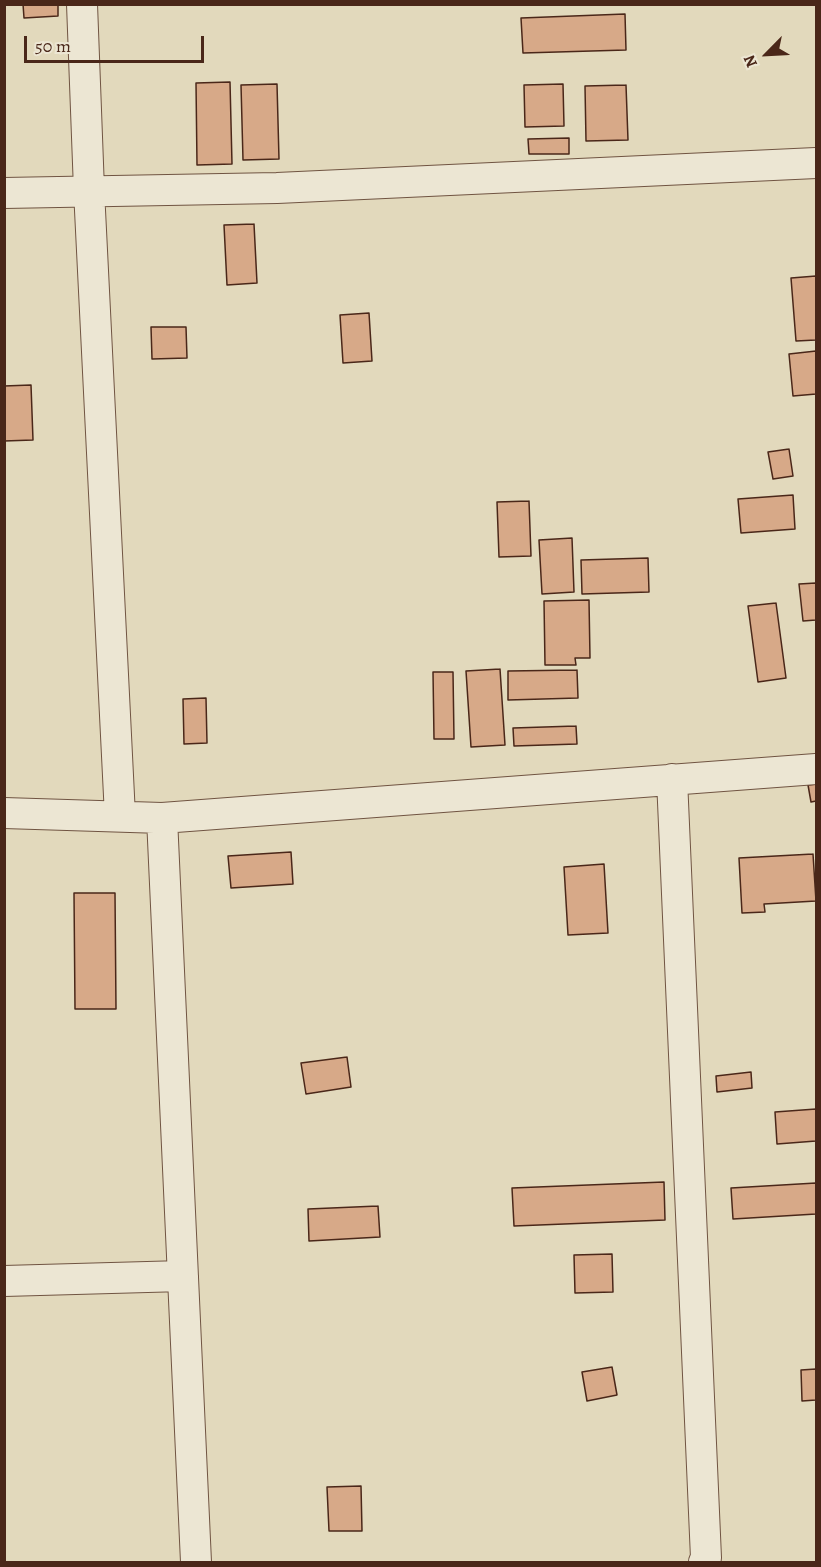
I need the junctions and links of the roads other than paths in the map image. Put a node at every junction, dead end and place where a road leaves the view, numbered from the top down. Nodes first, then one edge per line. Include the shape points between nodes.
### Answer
1 (82, 4) edge
2 (816, 163) edge
3 (89, 190) junction
4 (4, 193) edge
5 (816, 769) edge
6 (672, 779) junction
7 (4, 813) edge
8 (120, 816) junction
9 (162, 818) junction
10 (183, 1276) junction
11 (4, 1281) edge
12 (196, 1563) edge
13 (704, 1563) edge

1 - 3 street
2 - 3 street via 277,188
3 - 4 street
3 - 8 street
5 - 6 street
6 - 9 street
6 - 13 street
7 - 8 street
8 - 9 street
9 - 10 street
10 - 11 street
10 - 12 street

